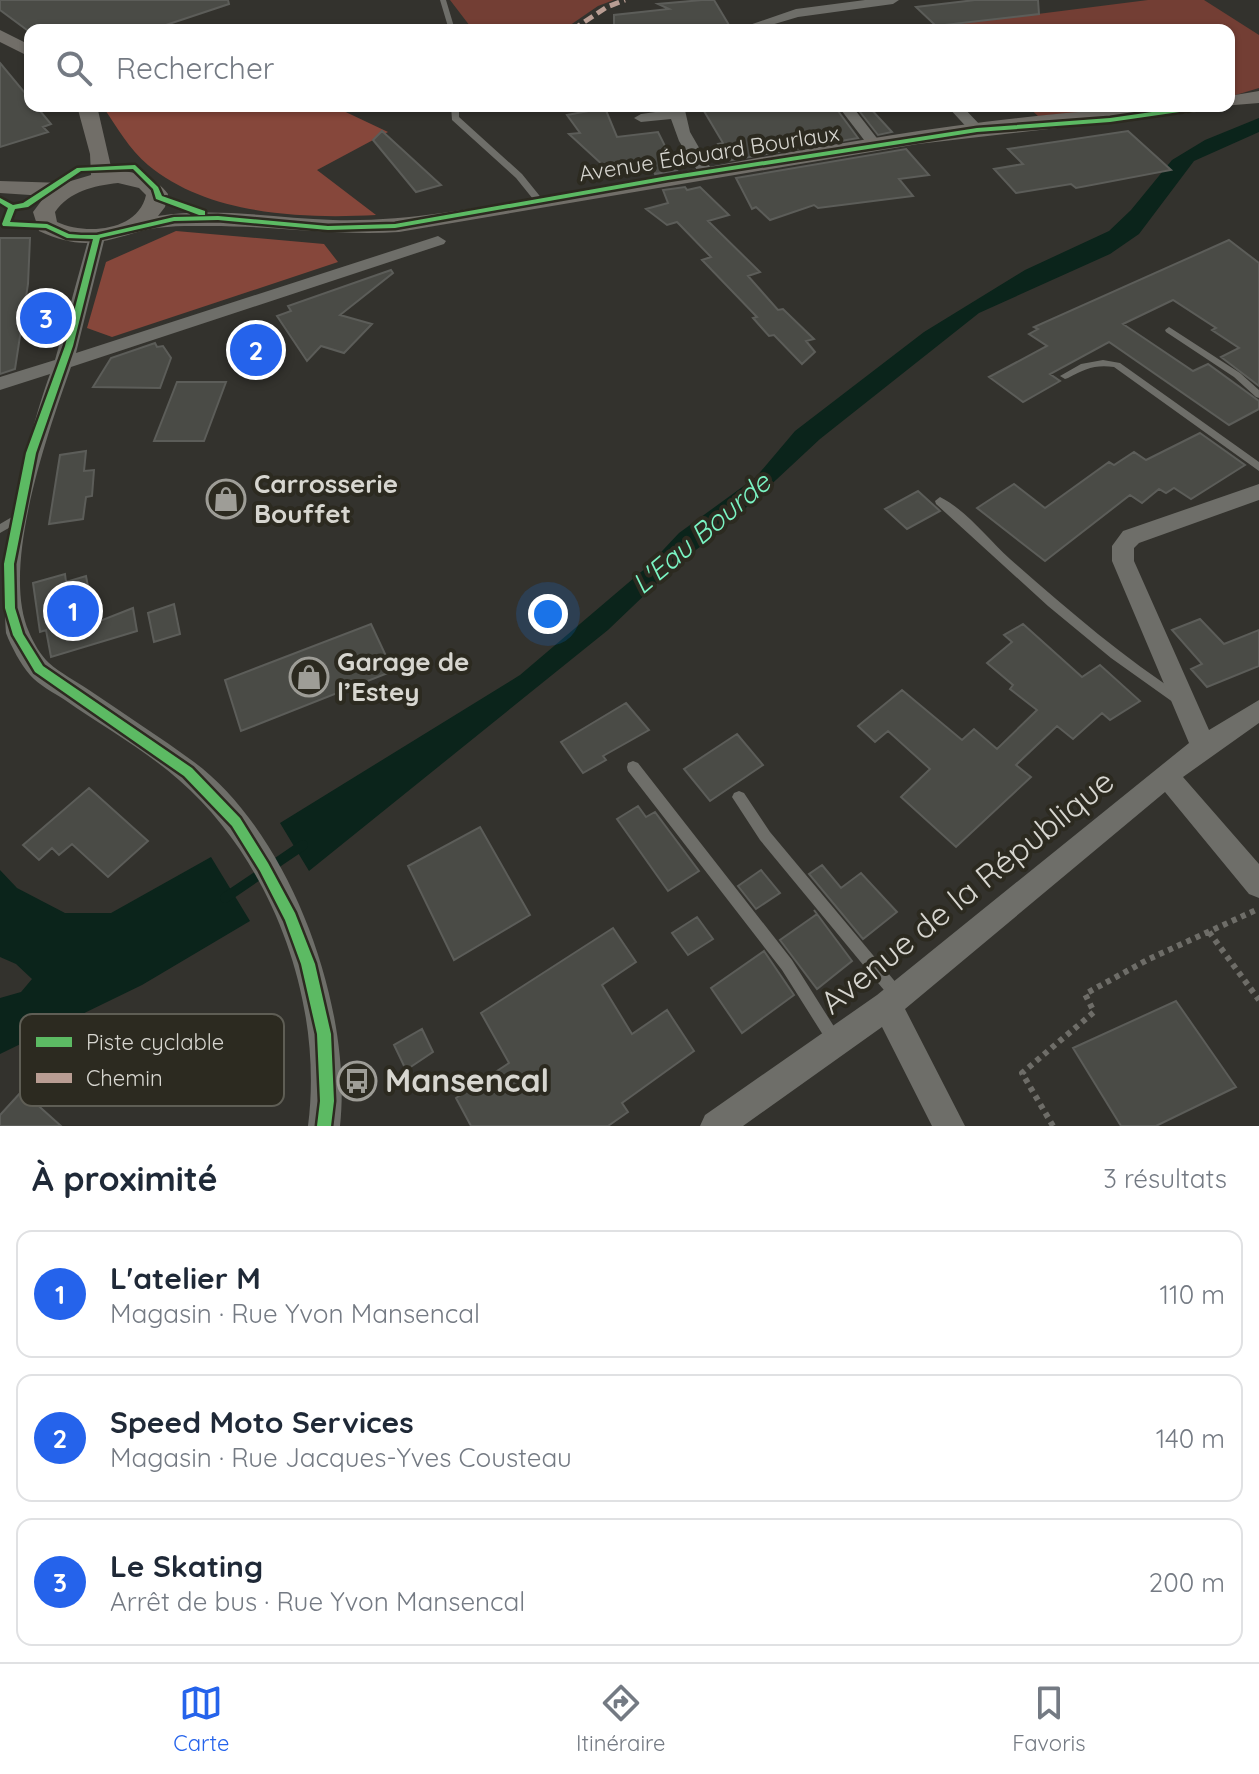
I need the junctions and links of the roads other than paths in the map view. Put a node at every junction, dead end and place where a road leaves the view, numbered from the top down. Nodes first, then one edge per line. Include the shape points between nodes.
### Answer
1 (443, 0) edge
2 (884, 0) edge
3 (753, 7) dead end
4 (767, 20) junction
5 (450, 24) edge
6 (757, 24) edge
7 (0, 35) edge
8 (24, 49) edge
9 (1258, 99) edge
10 (1235, 101) edge
11 (89, 112) edge
12 (455, 112) edge
13 (668, 112) edge
14 (678, 112) edge
15 (850, 112) edge
16 (960, 112) edge
17 (1165, 112) edge
18 (641, 118) dead end
19 (977, 130) junction
20 (876, 146) junction
21 (705, 172) junction
22 (102, 178) junction
23 (2, 187) edge
24 (69, 189) junction
25 (159, 197) junction
26 (540, 202) junction
27 (44, 212) junction
28 (218, 218) junction
29 (135, 226) junction
30 (97, 237) junction
31 (438, 241) dead end
32 (1169, 330) dead end
33 (63, 365) junction
34 (1065, 376) dead end
35 (0, 384) edge
36 (1259, 395) edge
37 (1259, 467) edge
38 (1259, 492) edge
39 (940, 501) dead end
40 (9, 523) edge
41 (1185, 703) junction
42 (1259, 710) edge
43 (1203, 746) junction
44 (633, 767) dead end
45 (1166, 775) junction
46 (739, 797) dead end
47 (1259, 885) edge
48 (892, 1001) junction
49 (836, 1041) junction
50 (324, 1126) edge
51 (716, 1126) edge
52 (949, 1126) edge

1 - 5 lane
2 - 4 street
3 - 4 street
4 - 6 street
7 - 8 street
9 - 10 street
11 - 22 street
12 - 26 lane via 455,118
13 - 18 street
14 - 21 street via 688,145
15 - 20 street
16 - 19 street
17 - 19 street, Avenue Édouard Bourlaux
19 - 20 street, Avenue Édouard Bourlaux
20 - 21 street, Avenue Édouard Bourlaux
21 - 26 street, Avenue Édouard Bourlaux
22 - 24 street
22 - 25 street, Avenue Édouard Bourlaux via 146,182
23 - 24 street
23 - 27 street
24 - 27 street
25 - 28 street, Avenue Édouard Bourlaux
25 - 29 street via 149,217
26 - 28 street, Avenue Édouard Bourlaux via 368,227
27 - 30 street via 47,226 55,232
28 - 29 street, Avenue Édouard Bourlaux
29 - 30 street, Avenue Édouard Bourlaux
30 - 33 street
31 - 33 street
32 - 36 lane
33 - 35 street
33 - 40 street
34 - 37 lane via 1089,363 1117,365
38 - 41 street via 1131,537 1123,546 1123,561
39 - 41 lane via 1148,681
40 - 50 street via 9,598 27,653 39,669 188,772 236,822 290,917 308,964 324,1034
41 - 43 street
42 - 43 street, Avenue de la République
43 - 45 street, Avenue de la République
44 - 49 lane via 787,965
45 - 47 street
45 - 48 street, Avenue de la République
46 - 48 lane
48 - 49 street, Avenue de la République
48 - 52 street
49 - 51 street, Avenue de la République

